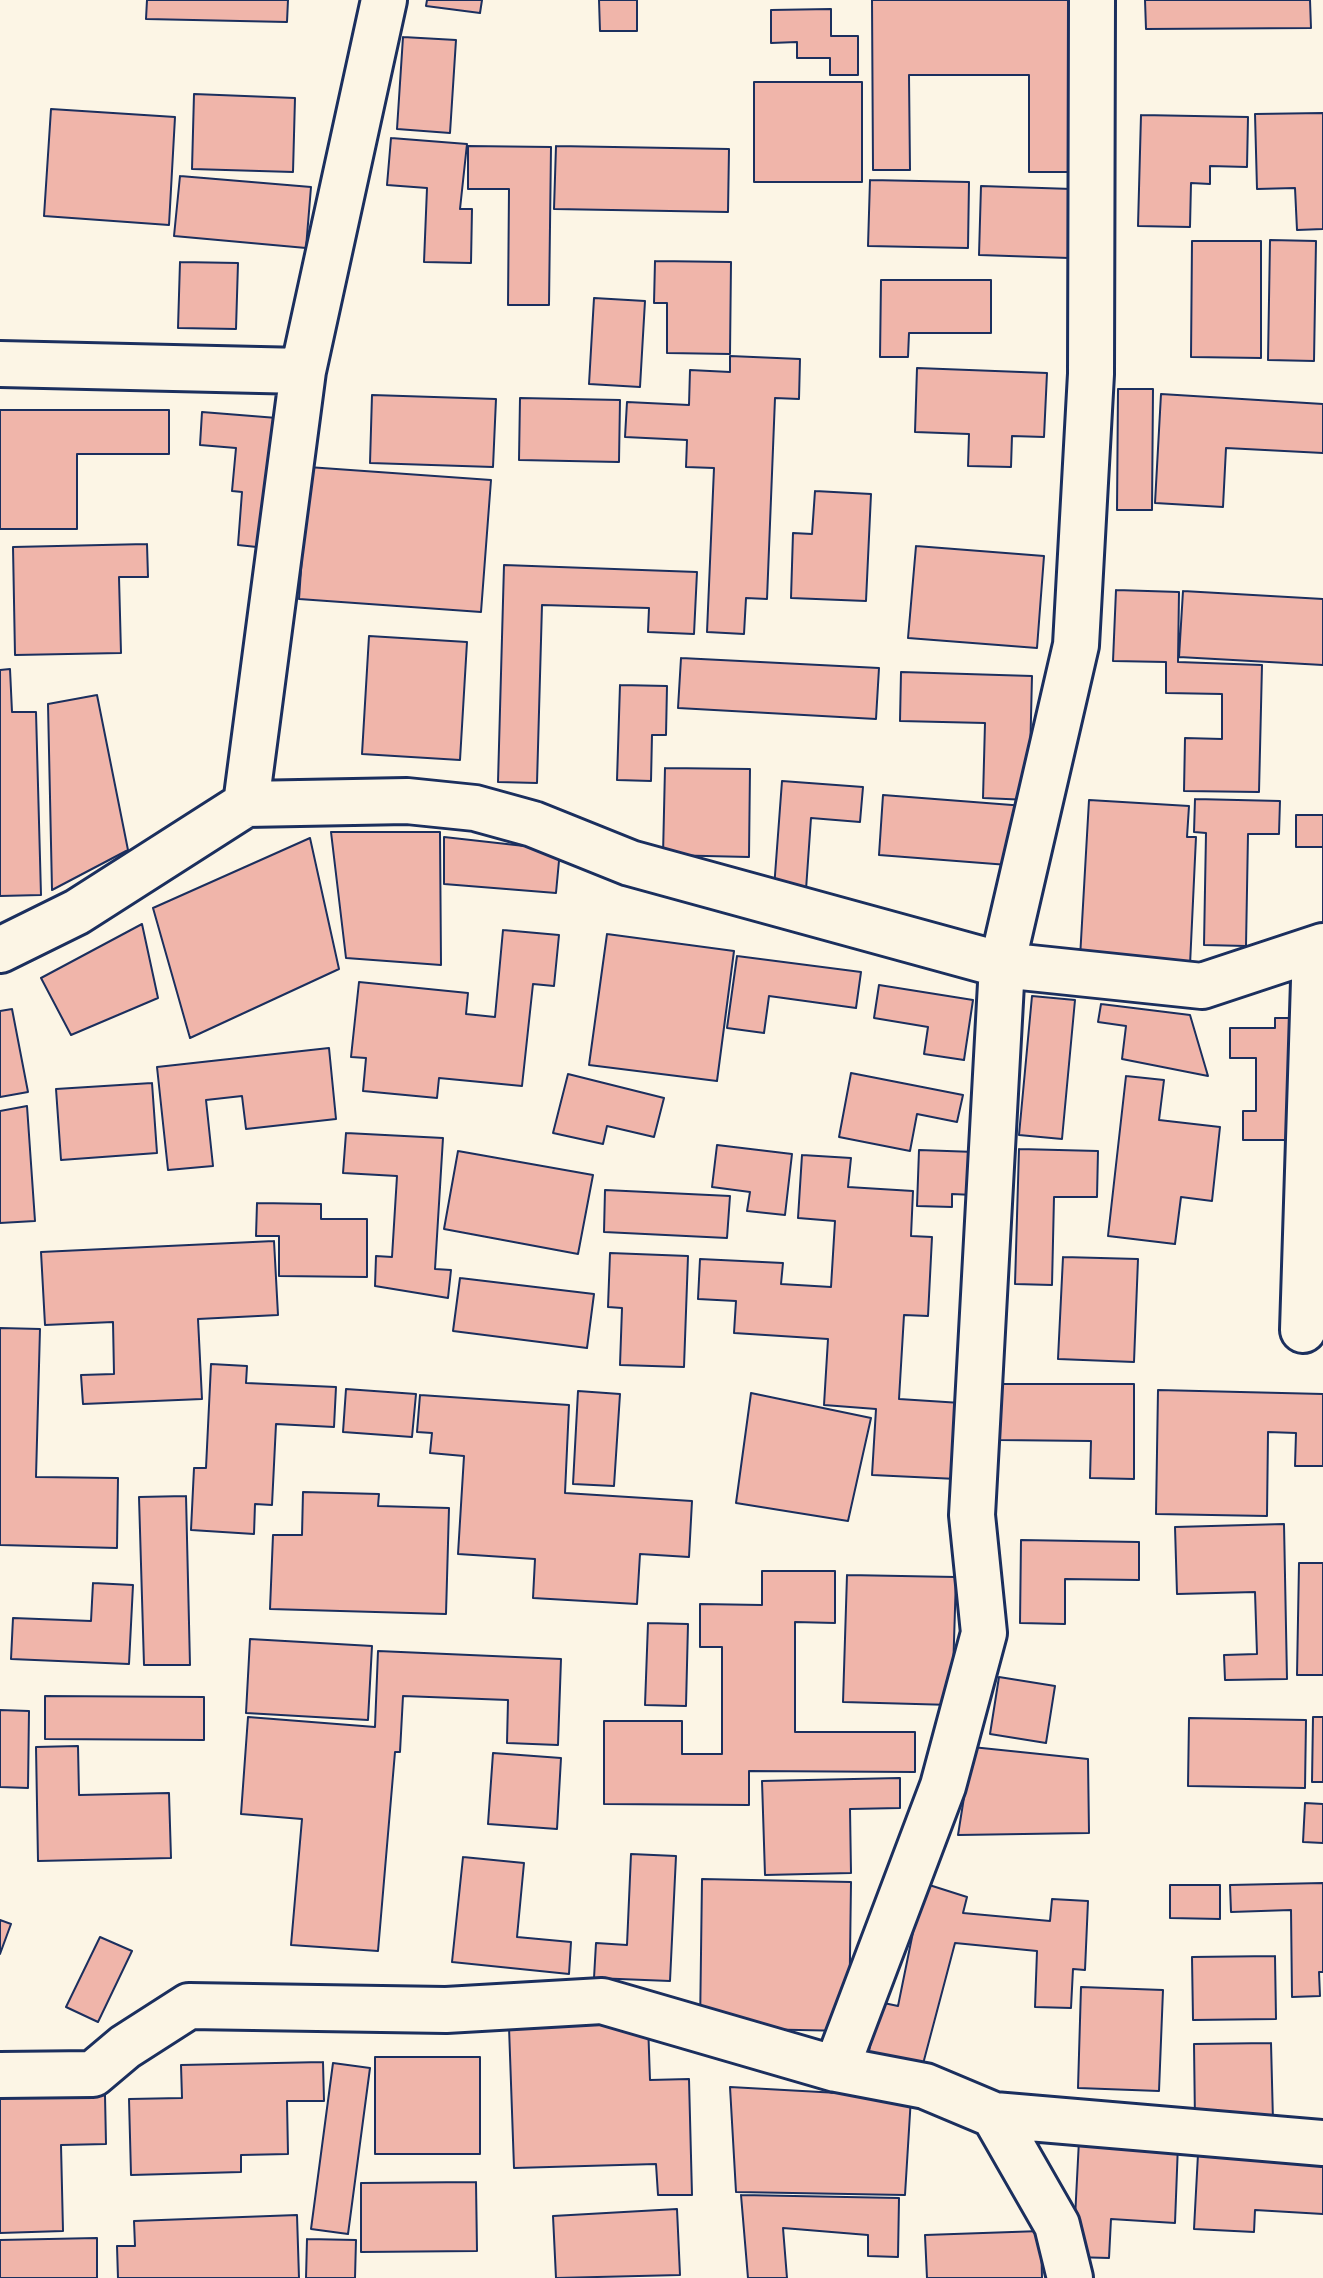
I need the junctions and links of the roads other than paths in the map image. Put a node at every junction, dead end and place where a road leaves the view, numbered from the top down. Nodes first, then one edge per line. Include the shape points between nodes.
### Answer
1 (384, 0) edge
2 (1092, 0) edge
3 (0, 364) edge
4 (303, 371) junction
5 (246, 804) junction
6 (1319, 948) edge
7 (0, 950) edge
8 (1002, 965) junction
9 (1303, 1330) dead end
10 (836, 2069) junction
11 (0, 2075) edge
12 (994, 2115) junction
13 (1323, 2143) edge
14 (1070, 2278) edge

1 - 4 street
2 - 8 street via 1091,374 1076,645
3 - 4 street
4 - 5 street
5 - 7 street via 77,912
5 - 8 street via 407,801 475,808 533,824 630,863
6 - 8 street via 1202,986
6 - 9 street
8 - 10 street via 972,1515 984,1633 943,1786
10 - 11 street via 602,2001 446,2010 189,2006 93,2074
10 - 12 street via 925,2086
12 - 13 street
12 - 14 street via 1057,2225

